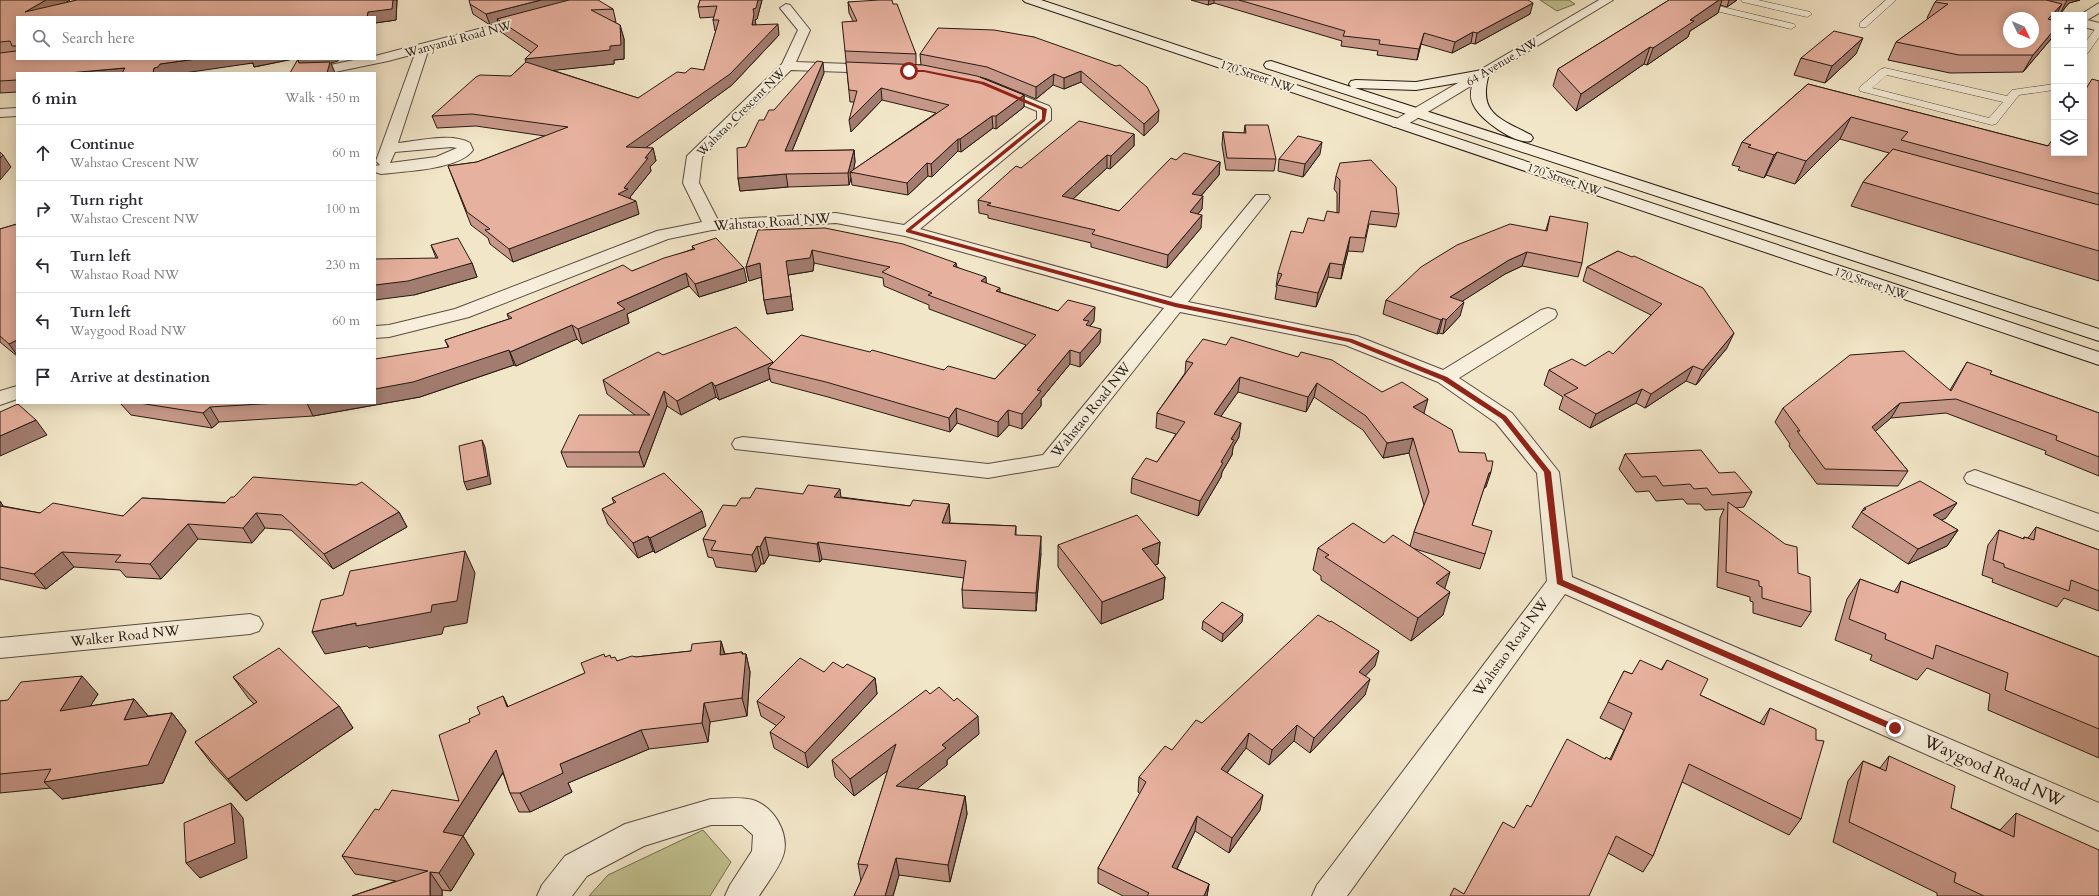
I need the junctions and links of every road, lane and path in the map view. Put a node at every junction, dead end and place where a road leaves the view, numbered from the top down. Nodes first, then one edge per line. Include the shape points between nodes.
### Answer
1 (1029, 0) edge
2 (1607, 0) edge
3 (1685, 0) edge
4 (1746, 0) edge
5 (1891, 0) edge
6 (2099, 7) edge
7 (786, 8) dead end
8 (1807, 14) dead end
9 (2087, 16) edge
10 (538, 18) edge
11 (2087, 24) edge
12 (1863, 25) dead end
13 (1792, 26) dead end
14 (2099, 27) edge
15 (2099, 30) edge
16 (423, 48) junction
17 (2086, 48) edge
18 (376, 59) edge
19 (370, 60) edge
20 (1257, 60) dead end
21 (788, 66) junction
22 (886, 70) edge
23 (316, 72) edge
24 (1482, 74) junction
25 (1301, 75) junction
26 (982, 83) edge
27 (2051, 87) edge
28 (2009, 100) junction
29 (16, 112) edge
30 (1417, 112) junction
31 (0, 114) edge
32 (1398, 124) junction
33 (389, 148) junction
34 (1576, 164) junction
35 (378, 173) edge
36 (1262, 198) dead end
37 (712, 226) junction
38 (907, 231) junction
39 (1175, 305) junction
40 (1548, 314) dead end
41 (376, 332) edge
42 (2099, 335) edge
43 (2099, 359) edge
44 (1444, 378) junction
45 (16, 392) edge
46 (0, 399) edge
47 (743, 444) dead end
48 (1975, 478) dead end
49 (2099, 523) edge
50 (1560, 582) junction
51 (250, 624) dead end
52 (0, 648) edge
53 (2099, 817) edge
54 (553, 896) edge
55 (741, 896) edge
56 (1328, 896) edge

1 - 32 street, 170 Street NW
2 - 24 street, 64 Avenue NW
3 - 13 lane
4 - 8 lane
5 - 12 lane
6 - 9 street
7 - 21 street, Wahstao Crescent NW via 804,30
10 - 16 street, Wanyandi Road NW
11 - 14 street
15 - 17 lane
16 - 18 street, Wanyandi Road NW
16 - 33 street
19 - 23 street, Wanyandi Road NW
20 - 25 street, 170 Street NW
21 - 22 street, Wahstao Crescent NW
21 - 37 street, Wahstao Crescent NW via 696,156 691,183
24 - 25 street via 1436,83 1394,86 1349,83
24 - 30 street, 64 Avenue NW
24 - 34 street via 1477,98 1490,117
25 - 30 street, 170 Street NW
26 - 38 street via 1044,109 1044,120
27 - 28 lane via 2016,92
28 - 28 lane via 1992,122 1864,89 1884,71
29 - 31 street
30 - 32 street, 64 Avenue NW
30 - 34 street, 170 Street NW
32 - 43 street, 170 Street NW
33 - 35 street
33 - 35 street via 451,142 465,146 465,150 460,154 441,160
34 - 42 street, 170 Street NW
36 - 39 street, Wahstao Road NW
37 - 38 street, Wahstao Road NW via 836,218
37 - 41 street, Wahstao Road NW via 663,235 462,313
38 - 39 street, Wahstao Road NW
39 - 44 street, Wahstao Road NW via 1350,340
39 - 47 street, Wahstao Road NW via 1050,461 988,471
40 - 44 street
44 - 50 street, Wahstao Road NW via 1504,418 1548,472
45 - 46 street
48 - 49 street
50 - 53 street, Waygood Road NW
50 - 56 street, Wahstao Road NW
51 - 52 street, Walker Road NW
54 - 55 street via 576,866 636,834 711,812 749,812 768,830 768,854

